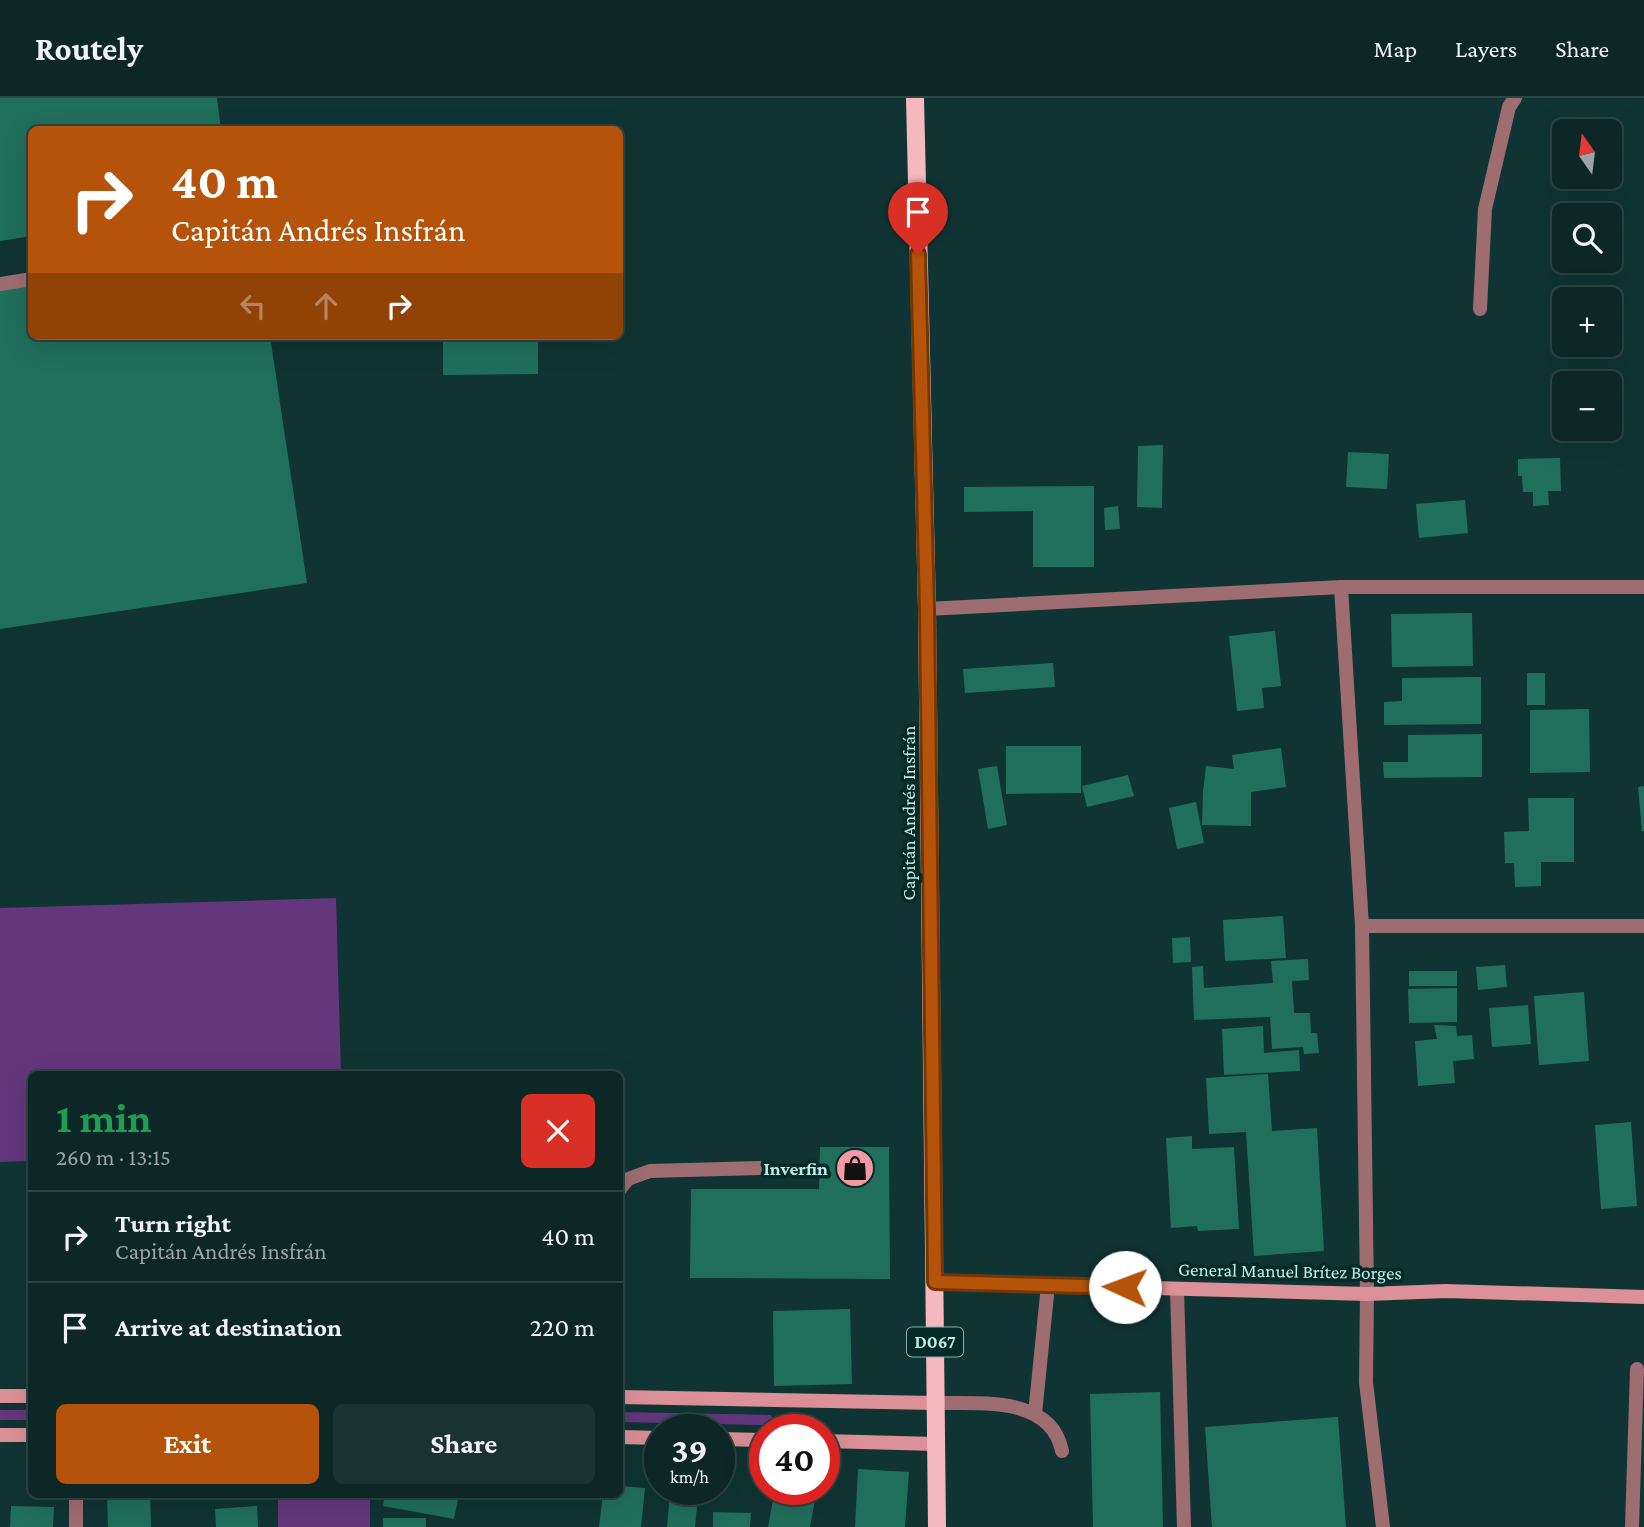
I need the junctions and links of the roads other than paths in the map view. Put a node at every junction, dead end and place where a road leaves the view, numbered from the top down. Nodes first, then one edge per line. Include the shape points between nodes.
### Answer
1 (915, 98) edge
2 (1515, 98) edge
3 (28, 280) edge
4 (0, 284) edge
5 (1480, 309) dead end
6 (1341, 587) junction
7 (1644, 587) edge
8 (927, 609) junction
9 (1362, 926) junction
10 (1644, 926) edge
11 (760, 1168) dead end
12 (623, 1186) edge
13 (935, 1282) junction
14 (1048, 1285) junction
15 (1177, 1289) junction
16 (1367, 1294) junction
17 (1644, 1297) edge
18 (1637, 1369) dead end
19 (28, 1395) edge
20 (0, 1396) edge
21 (623, 1397) edge
22 (935, 1403) junction
23 (1035, 1414) junction
24 (0, 1435) edge
25 (28, 1435) edge
26 (623, 1437) edge
27 (644, 1438) edge
28 (840, 1441) edge
29 (936, 1444) junction
30 (1062, 1451) dead end
31 (76, 1498) edge
32 (76, 1527) edge
33 (937, 1527) edge
34 (1184, 1527) edge
35 (1383, 1527) edge
36 (1632, 1527) edge

1 - 8 main road, Capitán Andrés Insfrán / D067
2 - 5 street via 1485,209
3 - 4 street
6 - 7 street
6 - 8 street
6 - 9 street
8 - 13 main road, Capitán Andrés Insfrán / D067
9 - 10 street
9 - 16 street
11 - 12 street via 650,1171
13 - 14 street, General Manuel Brítez Borges
13 - 22 main road, Capitán Andrés Insfrán / D067
14 - 15 street, General Manuel Brítez Borges
14 - 23 street
15 - 16 street, General Manuel Brítez Borges
15 - 34 street
16 - 17 street, General Manuel Brítez Borges via 1446,1291
16 - 35 street via 1366,1382
18 - 36 street
19 - 20 street
21 - 22 street
22 - 23 street via 1016,1407
22 - 29 main road, Capitán Andrés Insfrán / D067
23 - 30 street via 1050,1424
24 - 25 street
26 - 27 street
28 - 29 street
29 - 33 main road, Capitán Andrés Insfrán / D067
31 - 32 street

